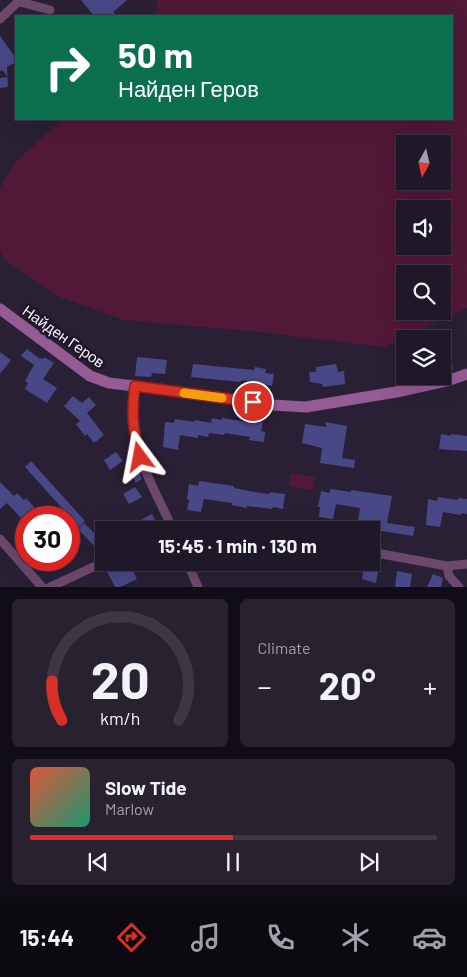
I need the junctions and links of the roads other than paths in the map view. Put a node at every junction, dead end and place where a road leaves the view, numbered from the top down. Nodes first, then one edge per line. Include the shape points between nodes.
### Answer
1 (20, 1) edge
2 (50, 10) dead end
3 (0, 19) edge
4 (0, 309) edge
5 (467, 374) edge
6 (135, 386) junction
7 (167, 521) edge
8 (0, 539) edge
9 (380, 554) edge
10 (467, 564) edge
11 (95, 566) edge
12 (447, 566) junction
13 (191, 571) edge
14 (42, 587) edge
15 (50, 587) edge
16 (198, 587) edge
17 (460, 587) edge

1 - 2 street
1 - 3 street
4 - 6 street, Найден Геров via 90,376
5 - 6 street, Найден Геров via 402,391 306,407
6 - 7 street via 132,412 138,451
8 - 14 street
9 - 12 street
10 - 12 street
11 - 15 street
12 - 17 street via 449,576
13 - 16 street

